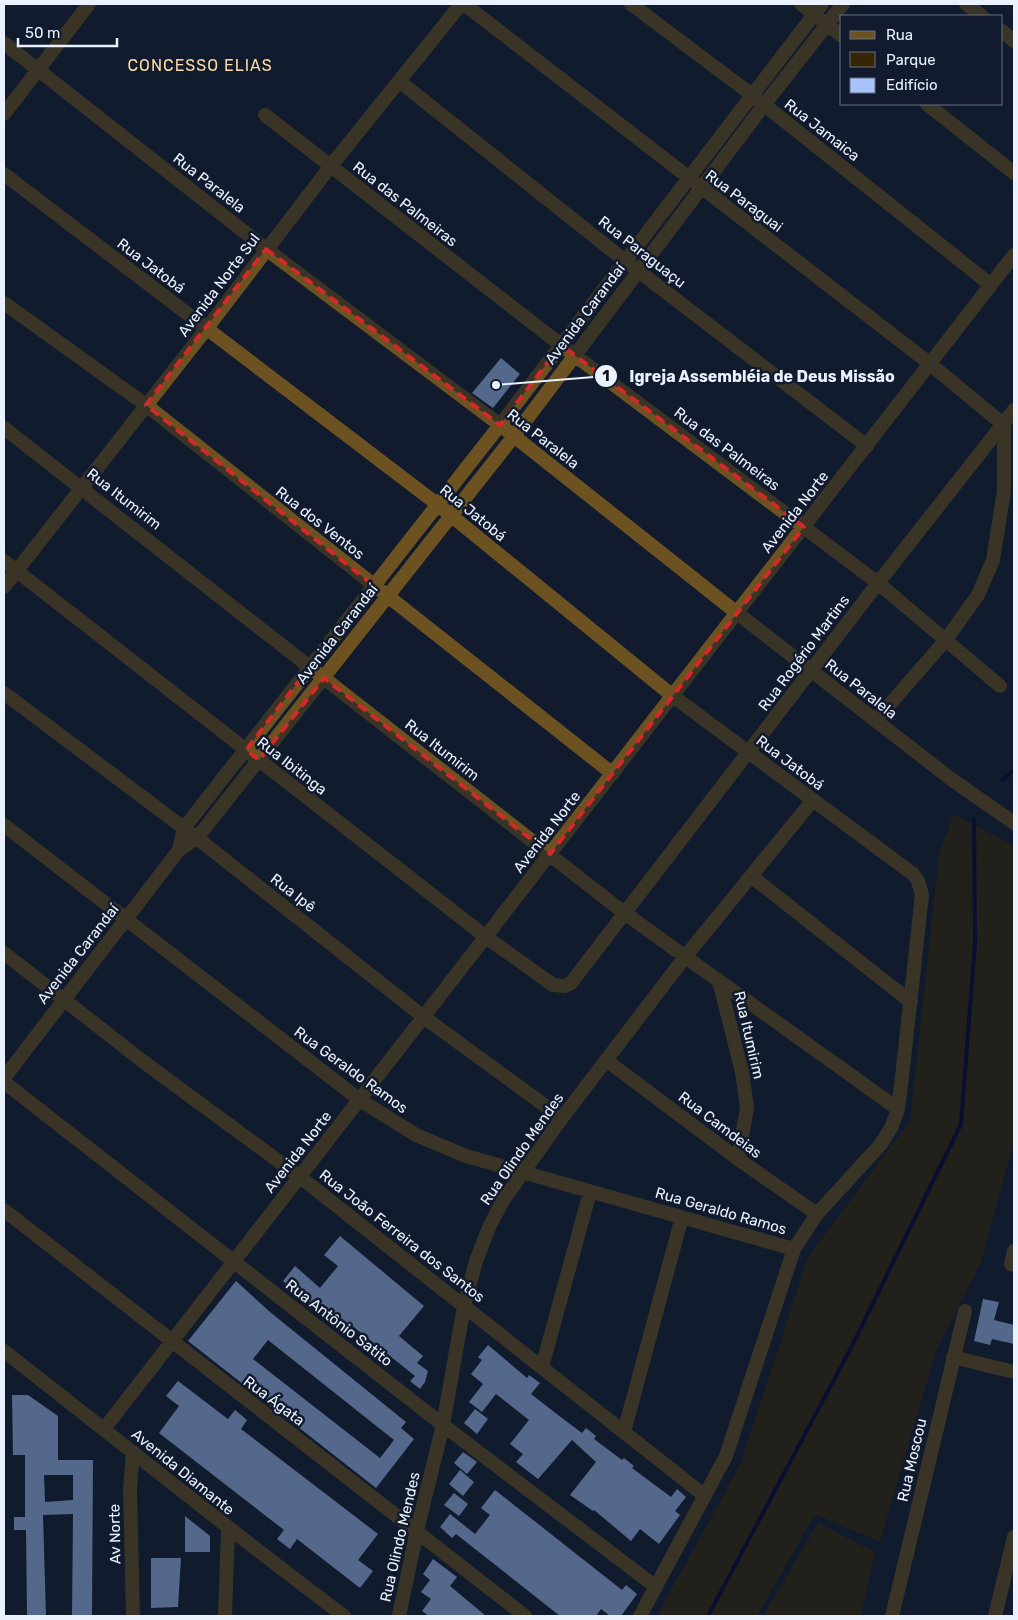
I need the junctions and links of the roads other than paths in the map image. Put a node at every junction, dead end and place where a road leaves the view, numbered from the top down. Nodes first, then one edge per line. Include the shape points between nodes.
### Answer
1 (89, 4) edge
2 (463, 4) edge
3 (631, 4) edge
4 (801, 4) edge
5 (843, 4) edge
6 (966, 4) edge
7 (818, 9) edge
8 (981, 15) edge
9 (827, 24) junction
10 (1003, 33) edge
11 (840, 34) edge
12 (1014, 41) edge
13 (4, 43) edge
14 (38, 70) junction
15 (399, 81) junction
16 (752, 95) junction
17 (764, 105) junction
18 (928, 105) edge
19 (4, 114) edge
20 (265, 115) dead end
21 (330, 166) junction
22 (4, 174) edge
23 (1014, 174) edge
24 (687, 178) junction
25 (701, 188) junction
26 (266, 249) junction
27 (1014, 255) edge
28 (624, 260) junction
29 (638, 270) junction
30 (991, 285) junction
31 (4, 302) edge
32 (207, 328) junction
33 (561, 345) junction
34 (574, 355) junction
35 (929, 363) junction
36 (146, 405) junction
37 (1014, 410) edge
38 (500, 425) junction
39 (1004, 425) junction
40 (4, 428) edge
41 (514, 436) junction
42 (867, 446) junction
43 (82, 488) junction
44 (437, 504) junction
45 (451, 515) junction
46 (804, 527) junction
47 (4, 561) edge
48 (16, 571) junction
49 (878, 582) junction
50 (372, 585) junction
51 (4, 587) edge
52 (387, 596) junction
53 (737, 613) junction
54 (945, 641) junction
55 (309, 666) junction
56 (811, 670) junction
57 (324, 678) junction
58 (1000, 686) dead end
59 (4, 693) edge
60 (674, 697) junction
61 (876, 720) junction
62 (246, 750) junction
63 (748, 752) junction
64 (259, 760) junction
65 (612, 774) junction
66 (813, 800) junction
67 (1014, 823) edge
68 (4, 824) edge
69 (184, 828) junction
70 (197, 838) junction
71 (179, 850) junction
72 (550, 854) junction
73 (751, 876) junction
74 (623, 912) junction
75 (125, 920) junction
76 (486, 937) junction
77 (4, 953) edge
78 (685, 957) junction
79 (720, 981) junction
80 (565, 986) joint
81 (64, 998) junction
82 (911, 1002) junction
83 (425, 1018) junction
84 (606, 1060) junction
85 (4, 1080) edge
86 (360, 1100) junction
87 (898, 1109) junction
88 (562, 1118) junction
89 (738, 1159) junction
90 (524, 1173) junction
91 (300, 1177) junction
92 (590, 1192) junction
93 (4, 1210) edge
94 (817, 1214) junction
95 (682, 1216) junction
96 (794, 1249) junction
97 (234, 1261) junction
98 (464, 1306) junction
99 (965, 1311) dead end
100 (171, 1342) junction
101 (4, 1351) edge
102 (953, 1357) junction
103 (542, 1367) junction
104 (1014, 1372) edge
105 (443, 1425) junction
106 (104, 1429) junction
107 (624, 1432) junction
108 (133, 1452) junction
109 (705, 1496) junction
110 (228, 1529) junction
111 (417, 1530) junction
112 (1014, 1537) edge
113 (656, 1587) junction
114 (133, 1616) edge
115 (225, 1616) edge
116 (344, 1616) edge
117 (399, 1616) edge
118 (525, 1616) edge
119 (640, 1616) edge
120 (892, 1616) edge
121 (995, 1616) edge

1 - 14 street
2 - 15 street, Avenida Norte Sul
2 - 24 street, Rua Paraguai
3 - 16 street, Rua Jamaica
4 - 7 street
5 - 9 street, Avenida Carandaí
6 - 8 street
7 - 9 street
7 - 16 street, Avenida Carandaí
9 - 11 street
9 - 17 street, Avenida Carandaí
10 - 12 street
13 - 14 street, Rua Paralela
14 - 19 street
14 - 26 street, Rua Paralela
15 - 21 street, Avenida Norte Sul
15 - 28 street, Rua Paraguaçu
16 - 17 street, Rua Jamaica
16 - 24 street, Avenida Carandaí
17 - 25 street, Avenida Carandaí
17 - 30 street, Rua Jamaica
18 - 23 street
20 - 21 street, Rua das Palmeiras
21 - 26 street, Avenida Norte Sul
21 - 33 street, Rua das Palmeiras
22 - 32 street, Rua Jatobá
24 - 25 street, Rua Paraguai
24 - 28 street, Avenida Carandaí
25 - 29 street, Avenida Carandaí
25 - 35 street, Rua Paraguai
26 - 32 street, Avenida Norte Sul
26 - 38 street, Rua Paralela
27 - 30 street, Avenida Norte
28 - 29 street, Rua Paraguaçu
28 - 33 street, Avenida Carandaí
29 - 34 street, Avenida Carandaí
29 - 42 street, Rua Paraguaçu
30 - 35 street, Avenida Norte
31 - 36 street, Rua dos Ventos
32 - 36 street, Avenida Norte Sul
32 - 44 street, Rua Jatobá
33 - 34 street, Rua das Palmeiras
33 - 38 street, Avenida Carandaí
34 - 41 street, Avenida Carandaí
34 - 46 street, Rua das Palmeiras
35 - 39 street, Rua Paraguai
35 - 42 street, Avenida Norte
36 - 43 street, Avenida Norte Sul
36 - 50 street, Rua dos Ventos
37 - 39 street, Rua Rogério Martins
38 - 41 street, Rua Paralela
38 - 44 street, Avenida Carandaí
39 - 49 street, Rua Rogério Martins
39 - 54 street via 1004,491 993,560 978,595
40 - 43 street, Rua Itumirim
41 - 45 street, Avenida Carandaí
41 - 53 street, Rua Paralela
42 - 46 street, Avenida Norte
43 - 48 street, Avenida Norte Sul
43 - 55 street, Rua Itumirim
44 - 45 street, Rua Jatobá
44 - 50 street, Avenida Carandaí
45 - 52 street, Avenida Carandaí
45 - 60 street, Rua Jatobá
46 - 49 street, Rua das Palmeiras
46 - 53 street, Avenida Norte
47 - 48 street, Rua Ibitinga
48 - 51 street, Avenida Norte Sul
48 - 62 street, Rua Ibitinga
49 - 54 street, Rua das Palmeiras
49 - 56 street, Rua Rogério Martins
50 - 52 street, Rua dos Ventos
50 - 55 street, Avenida Carandaí
52 - 57 street, Avenida Carandaí
52 - 65 street, Rua dos Ventos
53 - 56 street, Rua Paralela
53 - 60 street, Avenida Norte
54 - 58 street, Rua das Palmeiras
54 - 61 street
55 - 57 street, Rua Itumirim
55 - 62 street, Avenida Carandaí
56 - 61 street, Rua Paralela
56 - 63 street, Rua Rogério Martins
57 - 64 street, Avenida Carandaí
57 - 72 street, Rua Itumirim
59 - 69 street, Rua Ipê
60 - 63 street, Rua Jatobá
60 - 65 street, Avenida Norte
61 - 67 street, Rua Paralela
62 - 64 street, Rua Ibitinga
62 - 69 street, Avenida Carandaí
63 - 66 street, Rua Jatobá
63 - 74 street, Rua Rogério Martins
64 - 70 street, Avenida Carandaí
64 - 76 street, Rua Ibitinga
65 - 72 street, Avenida Norte
66 - 73 street, Rua Olindo Mendes
66 - 82 street, Rua Jatobá via 918,881 922,895
68 - 75 street, Rua Geraldo Ramos
69 - 70 street, Rua Ipê
69 - 71 street, Avenida Carandaí
70 - 71 street, Avenida Carandaí
70 - 83 street, Rua Ipê
71 - 75 street, Avenida Carandaí
72 - 74 street, Rua Itumirim
72 - 76 street, Avenida Norte
73 - 78 street, Rua Olindo Mendes
73 - 82 street
74 - 78 street, Rua Itumirim
74 - 80 street, Rua Rogério Martins via 571,983
75 - 81 street, Avenida Carandaí
75 - 86 street, Rua Geraldo Ramos
76 - 80 street, Rua Ibitinga via 553,985
76 - 83 street, Avenida Norte
77 - 81 street, Rua João Ferreira dos Santos
78 - 79 street, Rua Itumirim
78 - 84 street, Rua Olindo Mendes
79 - 87 street
79 - 89 street, Rua Itumirim via 742,1072 747,1108
81 - 85 street, Avenida Carandaí
81 - 91 street, Rua João Ferreira dos Santos via 145,1063
82 - 87 street
83 - 86 street, Avenida Norte
83 - 88 street, Rua Ipê
84 - 88 street, Rua Olindo Mendes
84 - 89 street, Rua Camdeias
85 - 97 street, Rua Antônio Satito
86 - 90 street, Rua Geraldo Ramos via 416,1135 442,1147
86 - 91 street, Avenida Norte
87 - 94 street via 881,1144
88 - 90 street, Rua Olindo Mendes
89 - 94 street, Rua Camdeias
90 - 92 street, Rua Geraldo Ramos
90 - 98 street, Rua Olindo Mendes via 504,1199 490,1225
91 - 97 street, Avenida Norte
91 - 98 street, Rua João Ferreira dos Santos
92 - 95 street, Rua Geraldo Ramos
92 - 103 street
93 - 100 street, Rua Ágata
94 - 96 street
95 - 96 street, Rua Geraldo Ramos
95 - 107 street
96 - 109 street via 726,1456
97 - 100 street, Avenida Norte
97 - 105 street, Rua Antônio Satito
98 - 103 street, Rua João Ferreira dos Santos
98 - 105 street, Rua Olindo Mendes
99 - 102 street, Rua Moscou
100 - 106 street, Avenida Norte
100 - 111 street, Rua Ágata
101 - 106 street, Avenida Diamante
102 - 104 street
102 - 120 street, Rua Moscou
103 - 107 street, Rua João Ferreira dos Santos
105 - 111 street, Rua Olindo Mendes
105 - 113 street, Rua Antônio Satito
106 - 108 street, Avenida Diamante
107 - 109 street, Rua João Ferreira dos Santos
108 - 110 street, Avenida Diamante
108 - 114 street, Av Norte via 130,1489
109 - 113 street
110 - 115 street
110 - 116 street, Avenida Diamante
111 - 117 street, Rua Olindo Mendes
111 - 118 street, Rua Ágata
112 - 121 street
113 - 119 street

